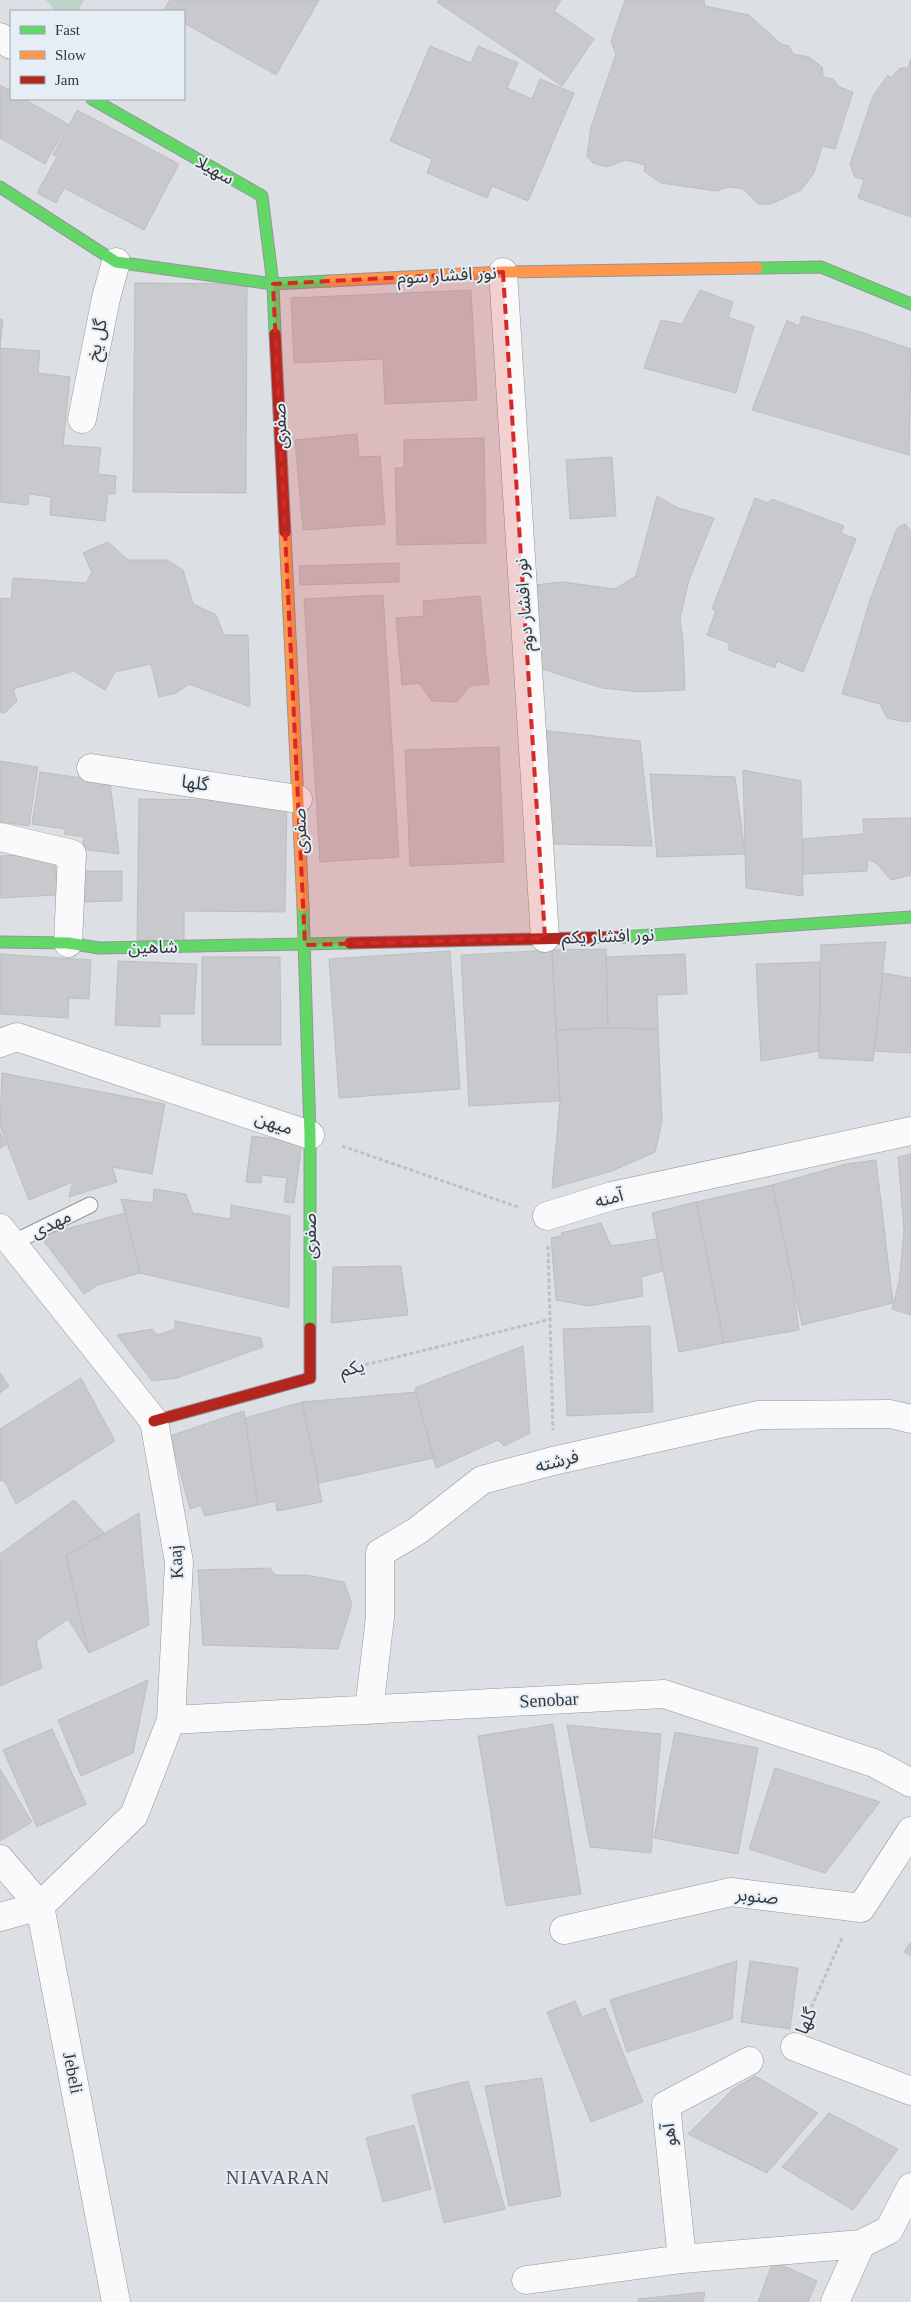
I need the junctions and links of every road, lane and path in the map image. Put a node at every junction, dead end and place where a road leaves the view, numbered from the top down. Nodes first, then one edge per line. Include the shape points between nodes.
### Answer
1 (94, 100) edge
2 (0, 187) edge
3 (116, 262) junction
4 (503, 272) junction
5 (273, 284) junction
6 (911, 304) edge
7 (82, 419) dead end
8 (91, 768) dead end
9 (298, 799) junction
10 (0, 837) edge
11 (911, 917) edge
12 (545, 938) junction
13 (0, 942) edge
14 (68, 943) junction
15 (305, 945) junction
16 (0, 1044) edge
17 (911, 1131) edge
18 (310, 1135) junction
19 (90, 1205) dead end
20 (547, 1216) junction
21 (6, 1235) edge
22 (551, 1319) junction
23 (310, 1378) junction
24 (911, 1419) edge
25 (154, 1421) junction
26 (553, 1461) junction
27 (369, 1710) junction
28 (171, 1720) junction
29 (911, 1782) edge
30 (911, 1831) edge
31 (0, 1859) edge
32 (40, 1906) junction
33 (855, 1907) junction
34 (0, 1917) edge
35 (564, 1930) dead end
36 (794, 2047) joint
37 (749, 2061) dead end
38 (911, 2090) edge
39 (911, 2187) edge
40 (861, 2244) junction
41 (682, 2259) junction
42 (526, 2280) dead end
43 (116, 2302) edge
44 (835, 2302) edge

1 - 5 street, سهیلا via 262,196
2 - 3 street, نور افشار سوم
3 - 5 street, نور افشار سوم
3 - 7 street, گل یخ
4 - 5 street, نور افشار سوم
4 - 6 street, نور افشار سوم via 821,267
4 - 12 street, نور افشار دوم
5 - 9 street, صفری
8 - 9 street, گلها
9 - 15 street, صفری
10 - 14 street via 72,854
11 - 12 street, نور افشار یکم via 609,938
12 - 15 street, نور افشار یکم
13 - 14 street, شاهین
14 - 15 street, شاهین via 99,948
15 - 18 street, صفری
16 - 18 street, میهن via 16,1037
17 - 20 street, آمنه via 612,1196
18 - 20 path, میهن
18 - 23 street, صفری
19 - 21 lane, مهدی
20 - 22 path
21 - 25 street, Kaaj
22 - 23 path, یکم
22 - 26 path
23 - 25 street
24 - 26 street, فرشته via 890,1414 759,1416
25 - 28 street, Kaaj via 179,1562
26 - 27 street, فرشته via 482,1480 417,1531 380,1553 380,1617
27 - 28 street, Senobar
27 - 29 street, Senobar via 664,1694 874,1764
28 - 32 street, Kaaj via 134,1816
30 - 33 street via 860,1908
31 - 32 street, Jebeli
32 - 34 street
32 - 43 street, Jebeli
33 - 35 street, صنوبر via 731,1892
33 - 36 path, گلها
36 - 38 street, گلها
37 - 41 street, آهو via 666,2104
39 - 40 street via 889,2230
40 - 41 street
40 - 44 street
41 - 42 street

